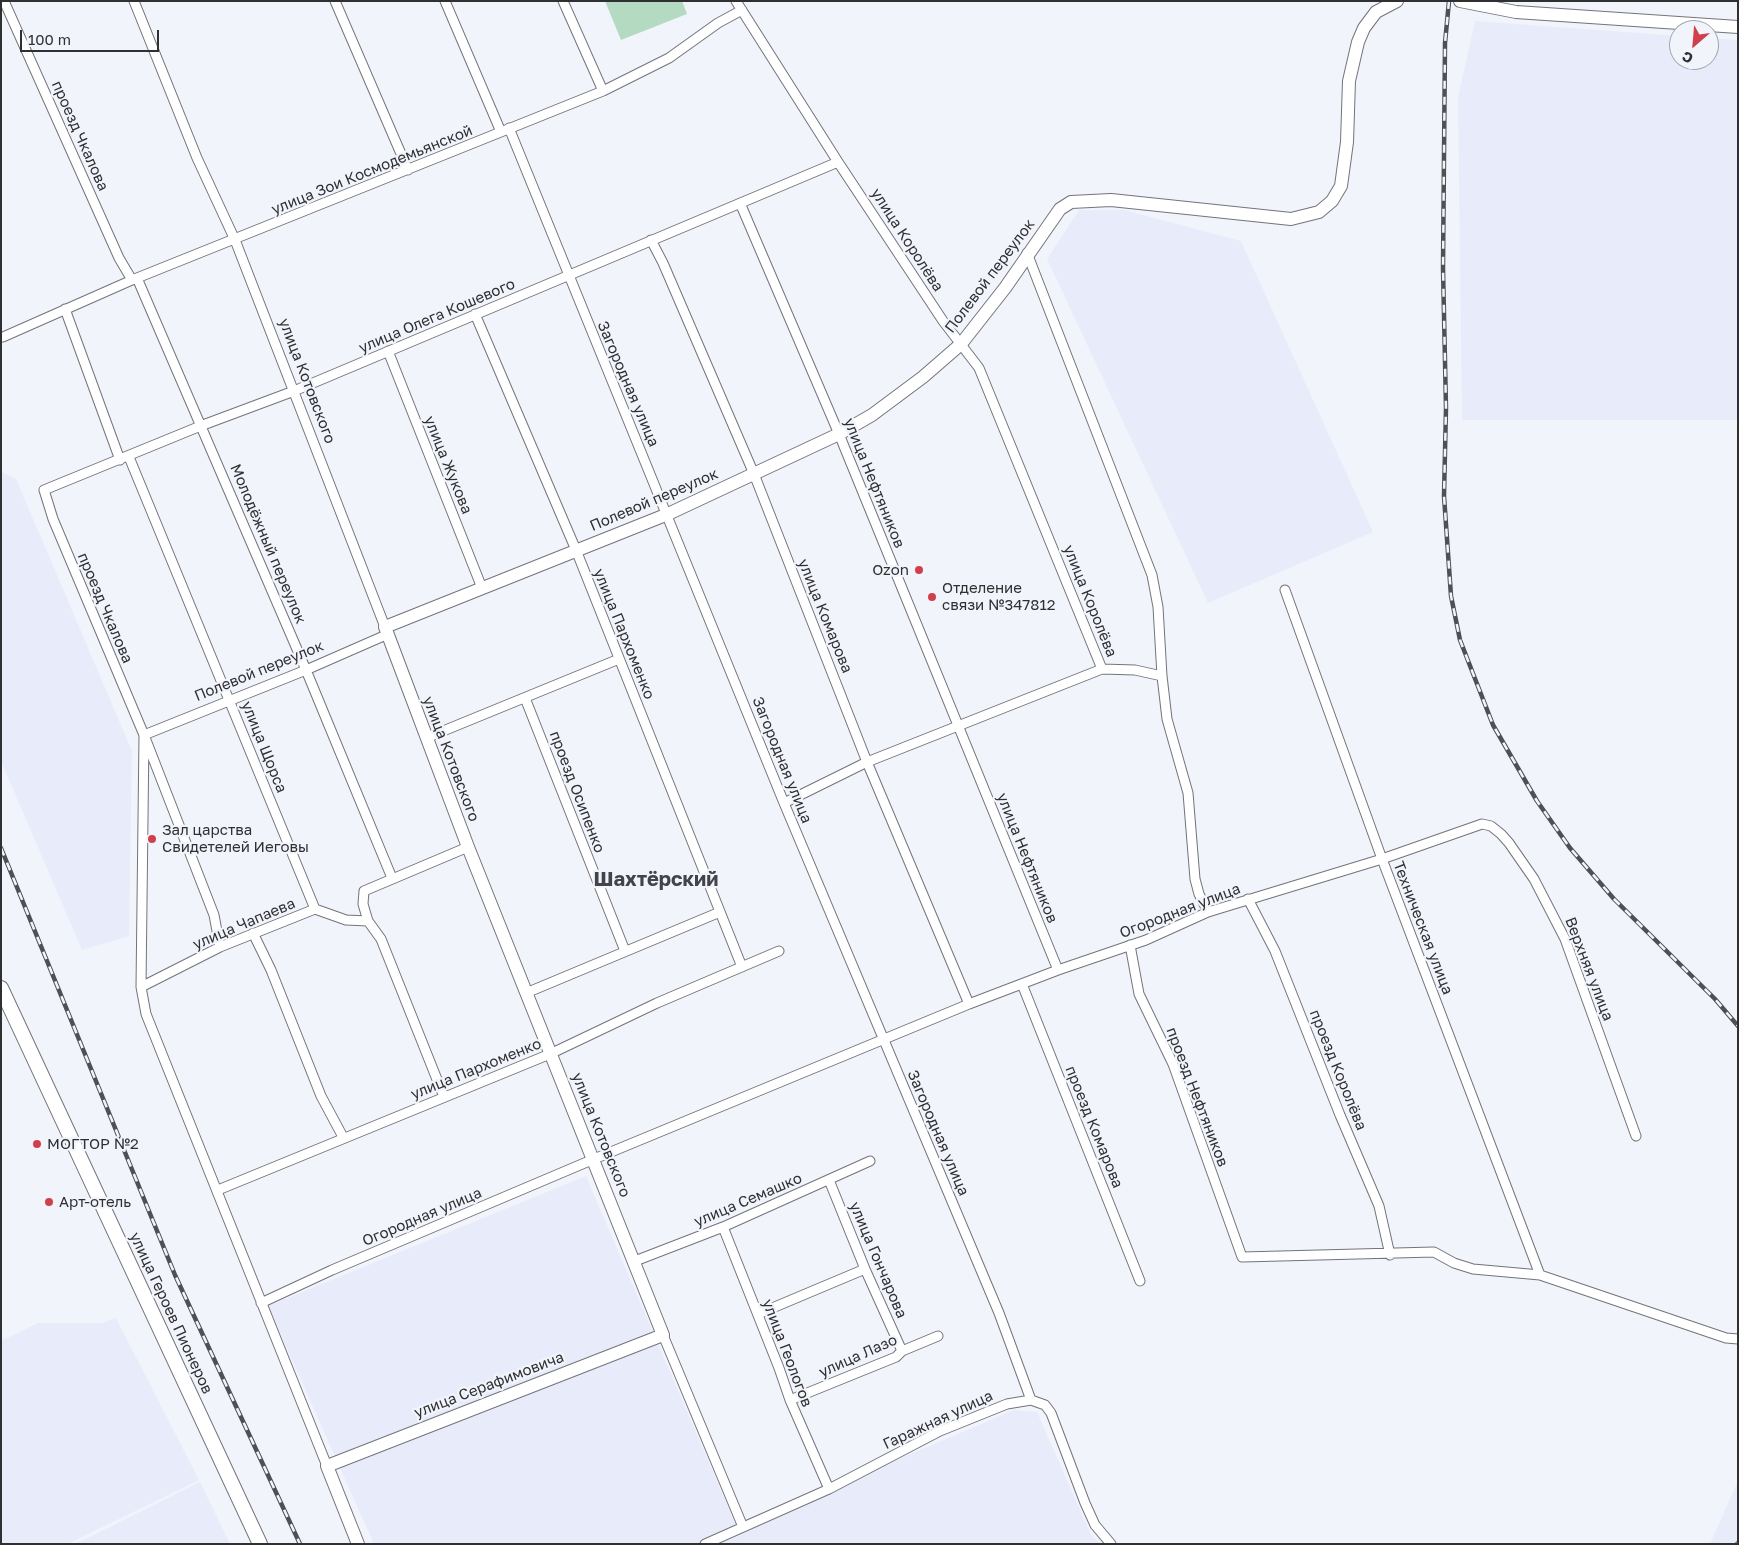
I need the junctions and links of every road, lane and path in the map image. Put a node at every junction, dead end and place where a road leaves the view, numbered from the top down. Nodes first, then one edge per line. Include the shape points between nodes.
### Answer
1 (4, 1) edge
2 (134, 1) edge
3 (335, 1) edge
4 (445, 1) edge
5 (563, 1) edge
6 (736, 1) edge
7 (1397, 1) edge
8 (1460, 1) edge
9 (742, 10) junction
10 (1738, 27) edge
11 (603, 91) junction
12 (505, 130) junction
13 (838, 162) junction
14 (408, 170) junction
15 (740, 203) junction
16 (235, 240) junction
17 (651, 240) junction
18 (1028, 254) junction
19 (568, 277) junction
20 (135, 279) junction
21 (64, 309) junction
22 (475, 314) junction
23 (3, 337) dead end
24 (960, 344) junction
25 (388, 351) junction
26 (294, 391) junction
27 (203, 425) junction
28 (839, 434) junction
29 (130, 457) junction
30 (120, 460) junction
31 (754, 474) junction
32 (44, 490) joint
33 (668, 514) junction
34 (576, 550) junction
35 (482, 588) junction
36 (1286, 590) dead end
37 (385, 631) junction
38 (619, 659) junction
39 (1102, 669) junction
40 (306, 670) junction
41 (1162, 676) junction
42 (525, 698) junction
43 (230, 701) junction
44 (957, 727) junction
45 (144, 735) junction
46 (426, 738) junction
47 (867, 762) junction
48 (784, 803) junction
49 (1491, 826) joint
50 (468, 847) junction
51 (1382, 859) junction
52 (392, 878) junction
53 (1248, 899) junction
54 (315, 909) junction
55 (720, 912) junction
56 (1208, 912) junction
57 (368, 922) junction
58 (253, 933) junction
59 (220, 946) junction
60 (1130, 946) junction
61 (625, 951) junction
62 (779, 951) dead end
63 (742, 967) junction
64 (1058, 970) junction
65 (1022, 984) junction
66 (141, 987) junction
67 (1, 988) edge
68 (526, 992) junction
69 (969, 1004) junction
70 (884, 1041) junction
71 (550, 1054) junction
72 (444, 1096) junction
73 (1636, 1136) dead end
74 (343, 1137) junction
75 (594, 1158) junction
76 (870, 1160) dead end
77 (829, 1180) junction
78 (218, 1190) junction
79 (723, 1227) junction
80 (1390, 1255) junction
81 (635, 1261) junction
82 (865, 1268) junction
83 (1540, 1275) junction
84 (1140, 1282) dead end
85 (261, 1303) junction
86 (758, 1314) junction
87 (663, 1334) junction
88 (938, 1336) dead end
89 (1738, 1339) edge
90 (902, 1351) junction
91 (790, 1400) junction
92 (1032, 1400) junction
93 (327, 1466) junction
94 (829, 1489) junction
95 (743, 1527) junction
96 (260, 1544) edge
97 (358, 1544) edge
98 (705, 1544) edge
99 (1111, 1544) edge

1 - 20 street, проезд Чкалова via 119,258
2 - 16 street, улица Котовского via 197,158
3 - 14 street
4 - 12 street, Загородная улица
5 - 11 street
6 - 9 street, улица Королёва
7 - 18 street, Полевой переулок via 1376,12 1358,42 1349,81 1347,142 1340,186 1332,201 1319,212 1291,219 1111,200 1071,202 1060,209
8 - 10 street via 1516,12
9 - 11 street, улица Зои Космодемьянской via 669,58
9 - 13 street, улица Королёва
11 - 12 street, улица Зои Космодемьянской
12 - 14 street, улица Зои Космодемьянской
12 - 19 street, Загородная улица
13 - 15 street, улица Олега Кошевого
13 - 24 street, улица Королёва
14 - 16 street, улица Зои Космодемьянской
15 - 17 street, улица Олега Кошевого
15 - 28 street, улица Нефтяников
16 - 20 street, улица Зои Космодемьянской
16 - 26 street, улица Котовского
17 - 19 street, улица Олега Кошевого
17 - 31 street, улица Комарова
18 - 24 street, Полевой переулок
18 - 41 street via 1152,575 1158,607
19 - 22 street, улица Олега Кошевого
19 - 33 street, Загородная улица
20 - 21 street, улица Зои Космодемьянской
20 - 27 street, Молодёжный переулок
21 - 23 street, улица Зои Космодемьянской
21 - 30 street
22 - 25 street, улица Олега Кошевого
22 - 34 street, улица Пархоменко
24 - 28 street, Полевой переулок via 899,395
24 - 39 street, улица Королёва via 984,378
25 - 26 street, улица Олега Кошевого
25 - 35 street, улица Жукова
26 - 27 street, улица Олега Кошевого
26 - 37 street, улица Котовского
27 - 29 street, улица Олега Кошевого
27 - 40 street, Молодёжный переулок
28 - 31 street, Полевой переулок
28 - 44 street, улица Нефтяников
29 - 30 street, улица Олега Кошевого
29 - 43 street, улица Щорса
30 - 32 street, улица Олега Кошевого
31 - 33 street, Полевой переулок
31 - 47 street, улица Комарова
32 - 45 street, проезд Чкалова
33 - 34 street, Полевой переулок
33 - 48 street, Загородная улица
34 - 35 street, Полевой переулок
34 - 38 street, улица Пархоменко
35 - 37 street, Полевой переулок
36 - 51 street, Техническая улица
37 - 40 street, Полевой переулок
37 - 46 street, улица Котовского
38 - 42 street
38 - 55 street, улица Пархоменко
39 - 41 street via 1135,670
39 - 44 street
40 - 43 street, Полевой переулок
40 - 52 street, Молодёжный переулок
41 - 56 street via 1167,719 1188,793 1195,879
42 - 46 street
42 - 61 street, проезд Осипенко
43 - 45 street, Полевой переулок
43 - 54 street, улица Щорса
44 - 47 street
44 - 64 street, улица Нефтяников
45 - 59 street, проезд Чкалова via 214,915
45 - 66 street, проезд Чкалова
46 - 50 street, улица Котовского
47 - 48 street
47 - 69 street, улица Комарова
48 - 70 street, Загородная улица
49 - 51 street, Огородная улица via 1471,827
49 - 73 street, Верхняя улица via 1509,843 1534,879 1565,939
50 - 52 street
50 - 68 street, улица Котовского
51 - 53 street, Огородная улица
51 - 83 street, Техническая улица
52 - 57 street via 364,891 363,904
53 - 56 street, Огородная улица
53 - 80 street, проезд Королёва via 1276,951 1379,1206
54 - 57 street, улица Чапаева via 346,920
54 - 58 street, улица Чапаева
55 - 61 street
55 - 63 street, улица Пархоменко
56 - 60 street, Огородная улица
57 - 72 street via 380,939
58 - 59 street, улица Чапаева
58 - 74 street via 321,1096
59 - 66 street, улица Чапаева
60 - 64 street, Огородная улица
60 - 80 street, проезд Нефтяников via 1139,994 1173,1064 1242,1257
61 - 68 street
62 - 63 street, улица Пархоменко
63 - 71 street, улица Пархоменко
64 - 65 street, Огородная улица
65 - 69 street, Огородная улица
65 - 84 street, проезд Комарова
66 - 78 street via 146,1014 158,1047
67 - 96 main road, улица Героев Пионеров
68 - 71 street, улица Котовского
69 - 70 street, Огородная улица
70 - 75 street, Огородная улица
70 - 92 street, Загородная улица via 999,1313
71 - 72 street, улица Пархоменко
71 - 75 street, улица Котовского
72 - 74 street, улица Пархоменко
74 - 78 street, улица Пархоменко
75 - 81 street, улица Котовского
75 - 85 street, Огородная улица
76 - 77 street, улица Семашко
77 - 79 street, улица Семашко
77 - 82 street, улица Гончарова
78 - 85 street
79 - 81 street, улица Семашко
79 - 86 street, улица Геологов
80 - 83 street via 1434,1252 1472,1269
81 - 87 street, улица Котовского
82 - 86 street
82 - 90 street, улица Гончарова
83 - 89 street via 1726,1338
85 - 93 street
86 - 91 street, улица Геологов
87 - 93 street, улица Серафимовича
87 - 95 street, улица Котовского
88 - 90 street, улица Лазо
90 - 91 street, улица Лазо via 896,1357
91 - 94 street, улица Геологов
92 - 94 street, Гаражная улица via 1007,1404 940,1431
92 - 99 street via 1051,1412 1085,1503 1095,1525
93 - 97 street
94 - 95 street, Гаражная улица
95 - 98 street, Гаражная улица

